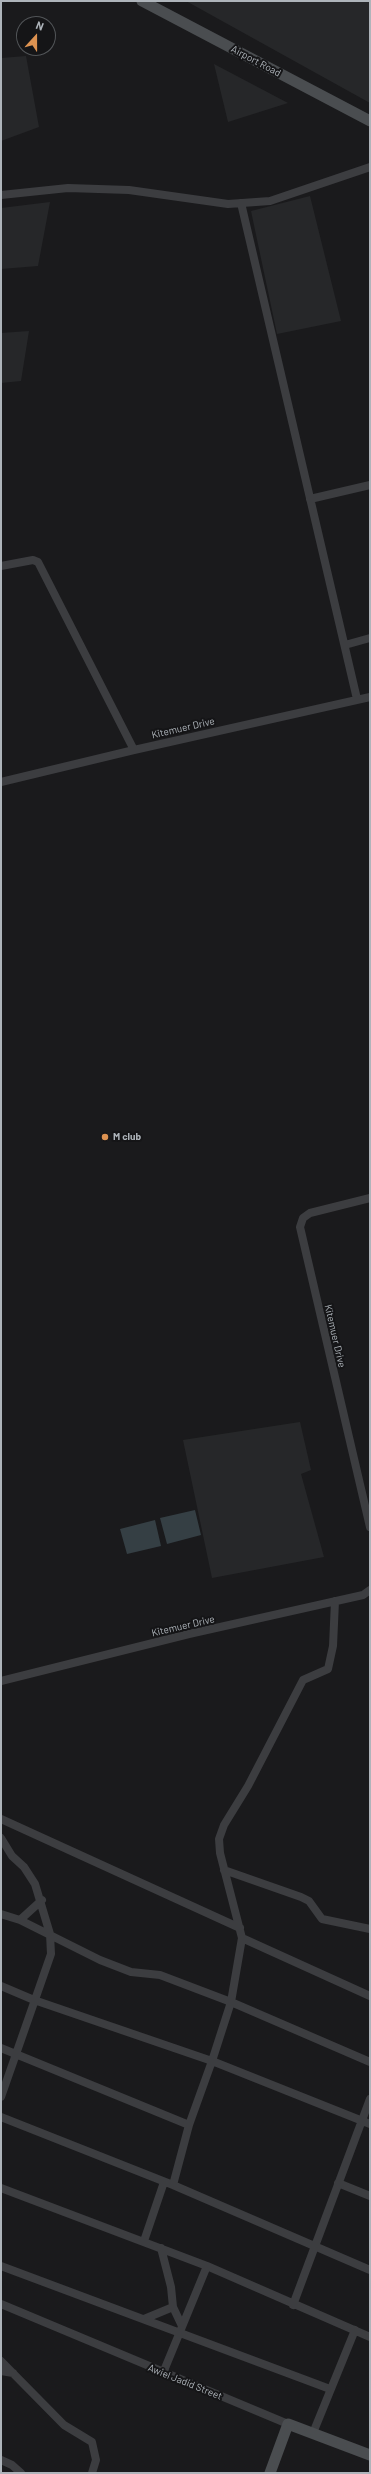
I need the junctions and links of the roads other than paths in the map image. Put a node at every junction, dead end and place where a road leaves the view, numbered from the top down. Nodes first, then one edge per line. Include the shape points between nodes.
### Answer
1 (142, 1) edge
2 (370, 121) edge
3 (370, 167) edge
4 (1, 195) edge
5 (241, 203) junction
6 (370, 485) edge
7 (310, 499) junction
8 (1, 566) edge
9 (370, 638) edge
10 (345, 645) junction
11 (370, 697) edge
12 (358, 699) junction
13 (134, 750) junction
14 (1, 782) edge
15 (370, 1198) edge
16 (370, 1527) edge
17 (370, 1590) edge
18 (335, 1601) junction
19 (1, 1681) edge
20 (1, 1819) edge
21 (1, 1838) edge
22 (224, 1870) junction
23 (42, 1900) junction
24 (1, 1914) edge
25 (20, 1920) junction
26 (240, 1928) junction
27 (370, 1929) edge
28 (50, 1934) junction
29 (242, 1938) junction
30 (1, 1986) edge
31 (370, 1996) edge
32 (34, 2000) junction
33 (231, 2002) junction
34 (1, 2048) edge
35 (16, 2054) junction
36 (212, 2061) junction
37 (370, 2062) edge
38 (1, 2097) edge
39 (370, 2099) edge
40 (1, 2117) edge
41 (361, 2120) junction
42 (370, 2124) edge
43 (189, 2125) junction
44 (164, 2182) junction
45 (338, 2183) junction
46 (173, 2185) junction
47 (1, 2188) edge
48 (370, 2196) edge
49 (144, 2241) junction
50 (315, 2245) junction
51 (162, 2248) junction
52 (1, 2266) edge
53 (207, 2266) junction
54 (370, 2270) edge
55 (1, 2304) edge
56 (293, 2305) junction
57 (173, 2307) junction
58 (144, 2319) junction
59 (181, 2329) junction
60 (355, 2330) junction
61 (370, 2337) edge
62 (1, 2361) edge
63 (1, 2371) edge
64 (13, 2373) junction
65 (163, 2373) junction
66 (330, 2389) junction
67 (288, 2424) junction
68 (313, 2433) junction
69 (370, 2455) edge
70 (1, 2460) edge
71 (21, 2473) edge
72 (92, 2473) edge
73 (270, 2473) edge

1 - 2 street, Airport Road
3 - 5 street via 270,201
4 - 5 street via 83,188 129,190 228,204
5 - 7 street
6 - 7 street
7 - 10 street
8 - 13 street via 33,560 38,562
9 - 10 street
10 - 12 street
11 - 12 street, Kitemuer Drive
12 - 13 street, Kitemuer Drive
13 - 14 street, Kitemuer Drive
15 - 16 street, Kitemuer Drive via 310,1213 300,1227
17 - 18 street, Kitemuer Drive via 363,1595
18 - 19 street, Kitemuer Drive
18 - 22 street via 333,1646 328,1669 304,1680 248,1786 231,1811 219,1839
20 - 26 street
21 - 23 street via 12,1856 24,1867
22 - 26 street
22 - 27 street via 302,1897 322,1919
23 - 25 street
23 - 28 street
24 - 25 street
25 - 28 street
26 - 29 street
28 - 32 street via 51,1954
28 - 33 street via 100,1960 131,1972 160,1975
29 - 31 street
29 - 33 street
30 - 32 street
32 - 35 street
32 - 36 street
33 - 36 street
33 - 37 street
34 - 35 street
35 - 38 street
35 - 43 street
36 - 41 street
36 - 43 street
39 - 41 street
40 - 44 street
41 - 42 street
41 - 45 street
43 - 46 street
44 - 46 street
44 - 49 street
45 - 48 street
45 - 50 street
46 - 50 street
47 - 49 street
49 - 51 street
50 - 54 street
50 - 56 street
51 - 53 street
51 - 57 street
52 - 58 street
53 - 56 street
53 - 59 street
55 - 65 street, Awiel Jadid Street
56 - 60 street
57 - 58 street
57 - 59 street
58 - 59 street
59 - 65 street
59 - 66 street
60 - 61 street
60 - 66 street
62 - 64 street
63 - 64 street
64 - 72 street via 64,2425 92,2442 96,2460
65 - 67 street, Awiel Jadid Street
66 - 68 street
67 - 68 street, Awiel Jadid Street
67 - 73 street
68 - 69 street, Awiel Jadid Street
70 - 71 street

